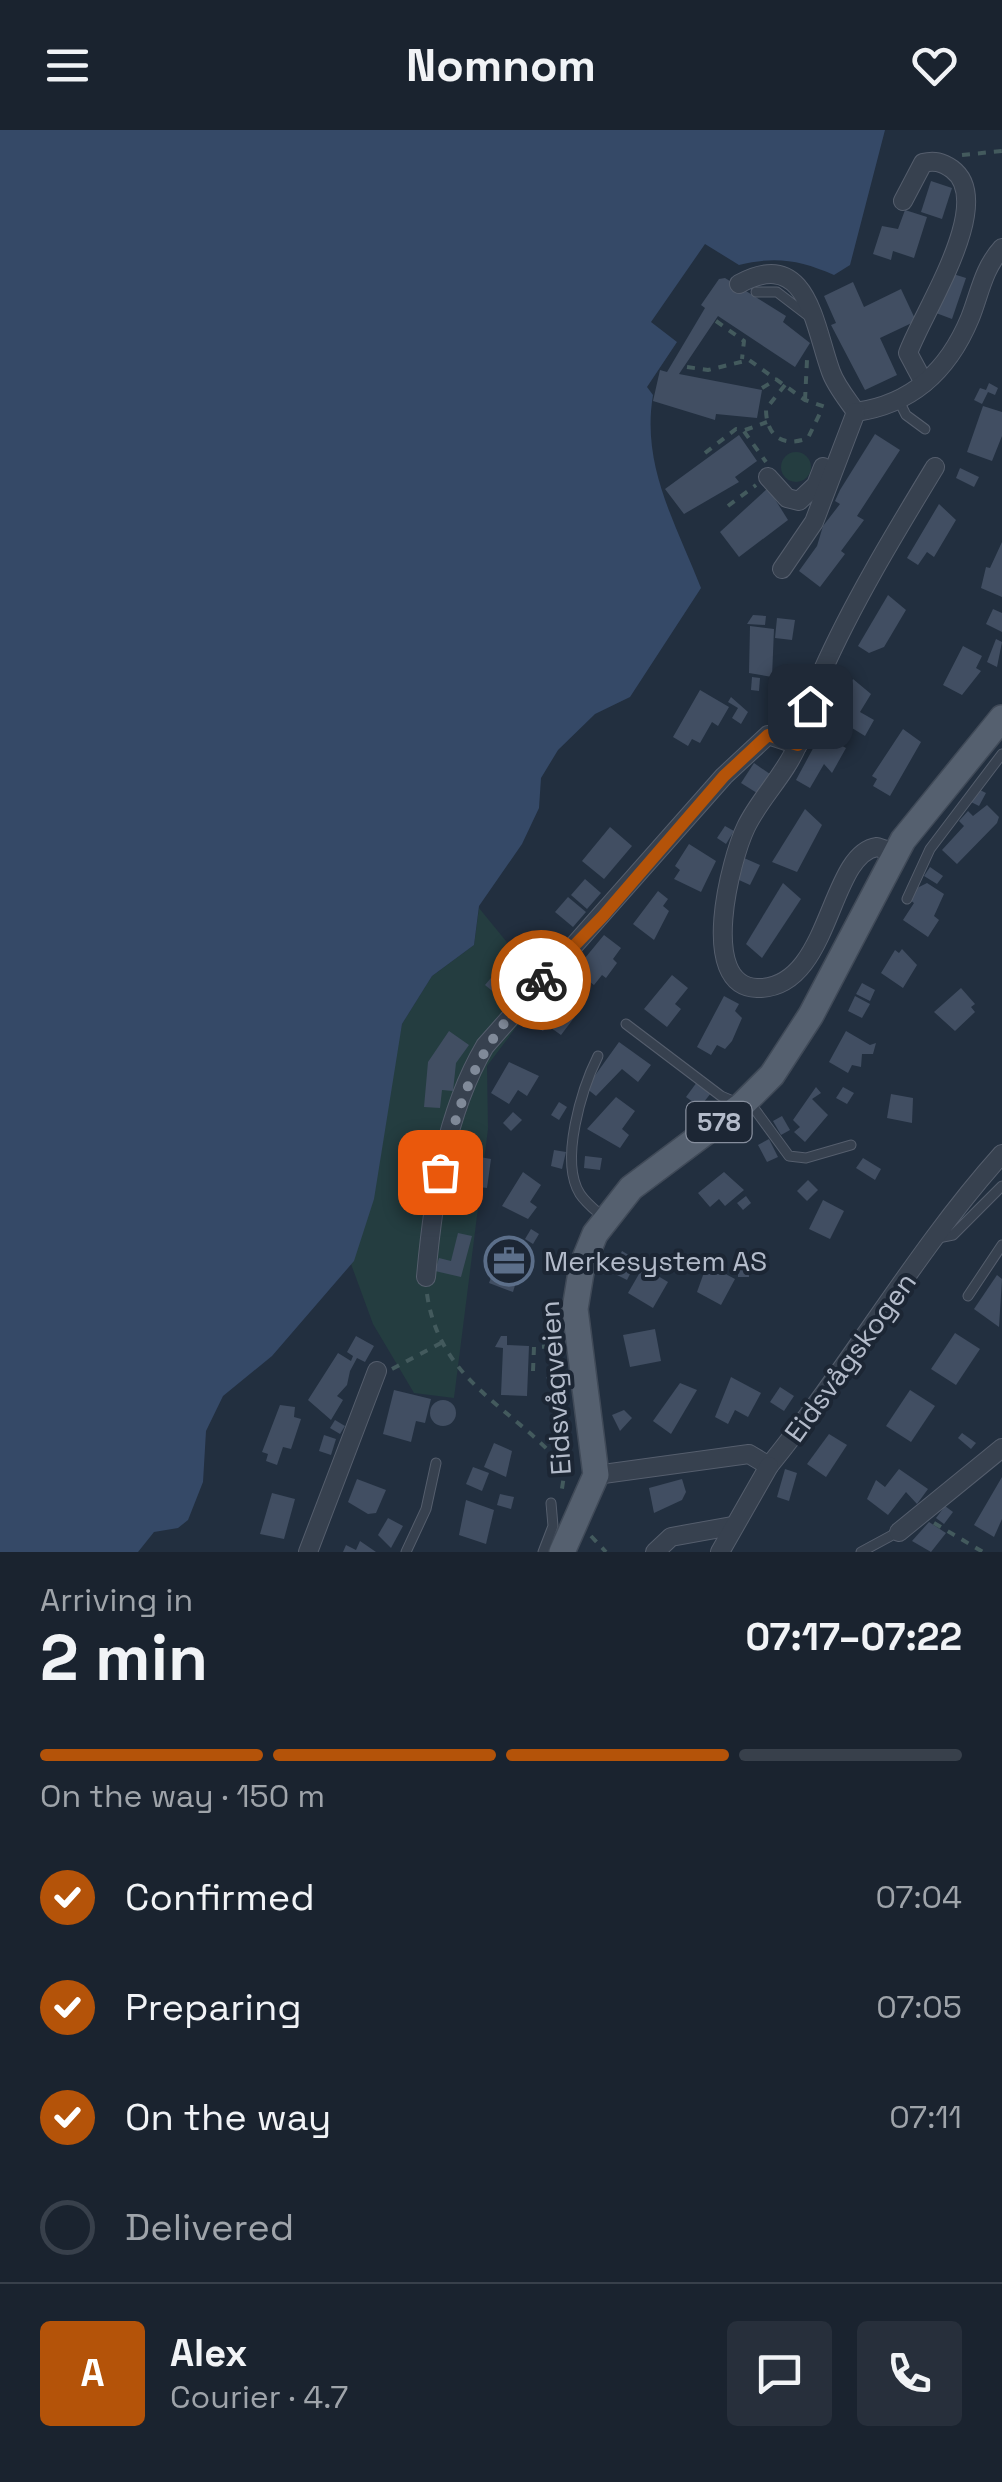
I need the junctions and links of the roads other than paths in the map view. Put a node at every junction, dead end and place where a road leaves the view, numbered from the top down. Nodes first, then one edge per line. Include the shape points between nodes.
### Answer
1 (903, 201) dead end
2 (1002, 248) edge
3 (748, 288) dead end
4 (924, 383) junction
5 (899, 402) junction
6 (856, 412) junction
7 (926, 429) dead end
8 (935, 467) dead end
9 (768, 477) road end
10 (782, 568) dead end
11 (1002, 718) edge
12 (798, 745) junction
13 (1002, 754) edge
14 (895, 853) junction
15 (907, 899) dead end
16 (626, 1024) dead end
17 (598, 1056) dead end
18 (742, 1106) junction
19 (851, 1144) dead end
20 (1002, 1154) edge
21 (1002, 1186) edge
22 (604, 1219) junction
23 (935, 1238) junction
24 (1002, 1245) edge
25 (426, 1277) road end
26 (968, 1296) dead end
27 (378, 1371) road end
28 (1002, 1448) edge
29 (436, 1463) dead end
30 (770, 1466) junction
31 (596, 1475) junction
32 (553, 1508) road end
33 (732, 1526) junction
34 (898, 1532) joint
35 (722, 1550) edge
36 (308, 1552) edge
37 (406, 1552) edge
38 (543, 1552) edge
39 (562, 1552) edge
40 (656, 1552) edge
41 (862, 1552) edge

1 - 4 street via 923,162 950,167 964,182 968,210 908,353
2 - 4 street via 984,274 951,355
3 - 6 street via 765,272 784,276 808,302 832,375
4 - 5 street
5 - 6 street
5 - 7 lane
6 - 9 street via 804,499 788,498
6 - 10 street via 814,522
8 - 12 street via 826,664
11 - 14 main road, Eidsvågveien / 578
12 - 14 street via 737,851 721,943 734,978 764,988 791,974 817,942 858,856 877,847
12 - 25 street via 768,735 724,776 485,1046 461,1096 432,1198
13 - 15 lane via 930,850
14 - 18 main road, Eidsvågveien / 578 via 799,1035
16 - 18 lane
17 - 22 lane via 580,1095 574,1159 578,1191
18 - 19 lane via 759,1115 789,1156 806,1158
18 - 22 main road, Eidsvågveien / 578 via 647,1175
20 - 23 street, Eidsvågskogen
21 - 23 lane via 953,1236
22 - 31 main road, Eidsvågveien / 578 via 582,1266 575,1309
23 - 30 street, Eidsvågskogen
24 - 26 lane
27 - 36 street
28 - 34 street
29 - 37 lane via 426,1509
30 - 31 street, Eidsvågskogen via 749,1454
30 - 33 street
31 - 39 main road, Eidsvågveien
32 - 38 lane
33 - 35 street
33 - 40 street via 671,1537
34 - 41 lane

